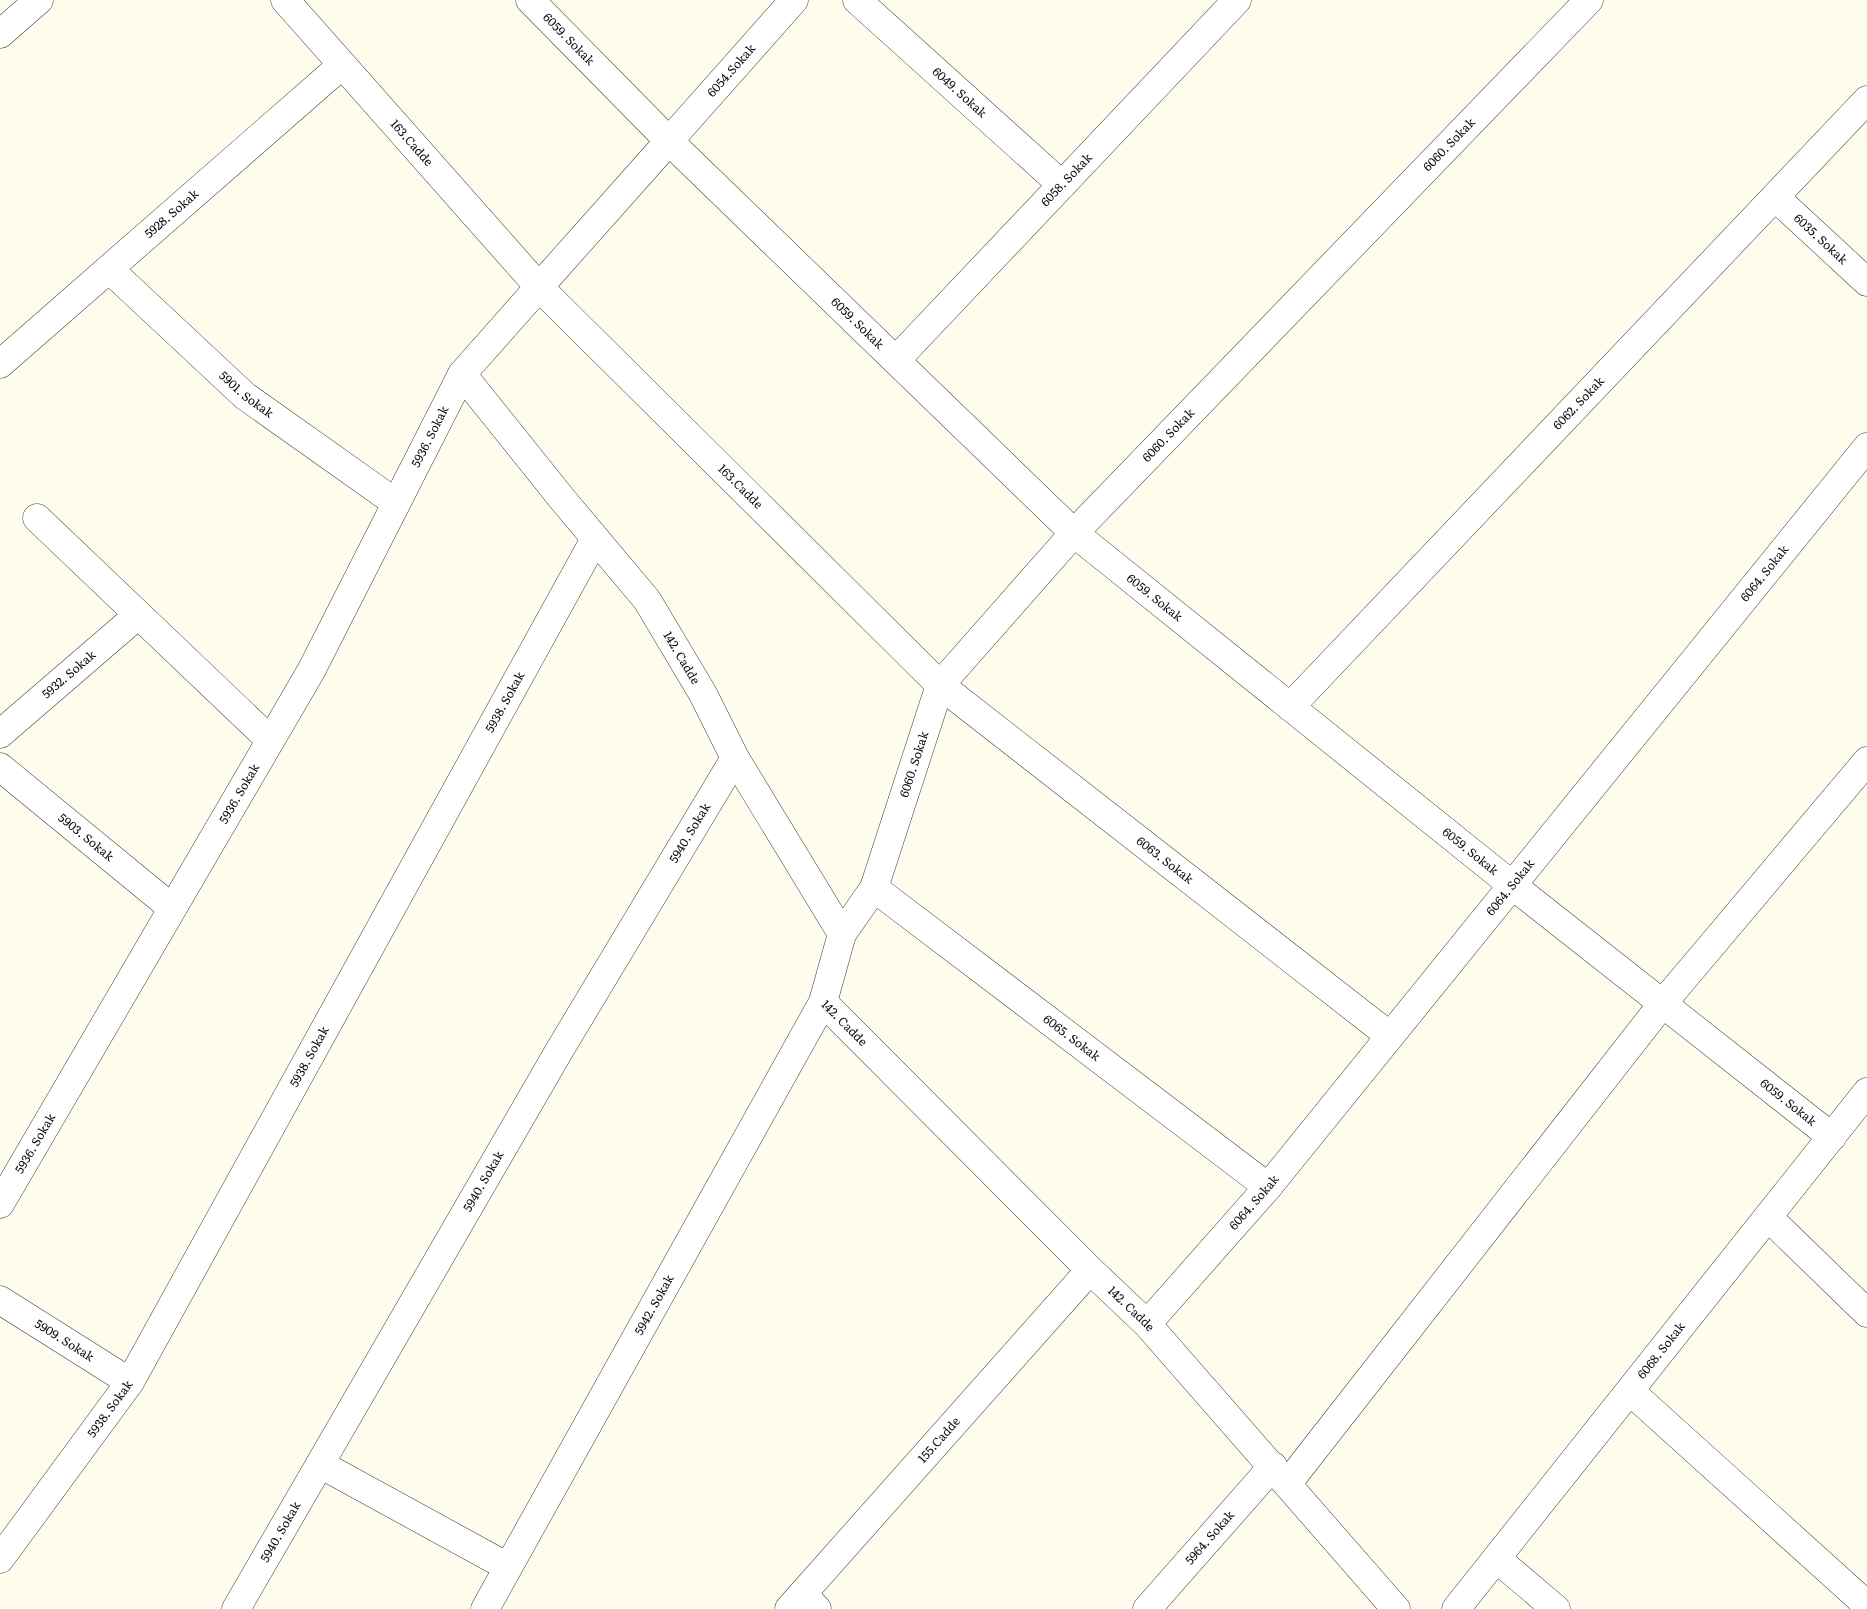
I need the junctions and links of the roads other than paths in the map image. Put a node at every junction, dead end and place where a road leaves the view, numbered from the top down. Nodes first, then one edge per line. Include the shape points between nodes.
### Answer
1 (39, 0) edge
2 (285, 0) edge
3 (530, 0) edge
4 (794, 0) edge
5 (857, 0) edge
6 (1237, 0) edge
7 (1589, 0) edge
8 (0, 34) edge
9 (342, 65) junction
10 (1867, 100) edge
11 (669, 140) junction
12 (1062, 185) junction
13 (1775, 196) junction
14 (109, 270) junction
15 (1867, 282) edge
16 (539, 287) junction
17 (896, 360) junction
18 (0, 364) edge
19 (462, 374) junction
20 (1867, 447) edge
21 (396, 504) junction
22 (36, 518) dead end
23 (1074, 533) junction
24 (595, 539) junction
25 (138, 615) junction
26 (940, 685) junction
27 (1290, 707) junction
28 (0, 734) edge
29 (270, 740) junction
30 (735, 758) junction
31 (1867, 761) edge
32 (0, 767) edge
33 (1512, 885) junction
34 (874, 888) junction
35 (172, 908) junction
36 (842, 934) junction
37 (823, 1002) junction
38 (1663, 1003) junction
39 (1390, 1036) junction
40 (1867, 1092) edge
41 (1832, 1137) junction
42 (1268, 1187) junction
43 (0, 1204) edge
44 (1768, 1217) junction
45 (1090, 1270) junction
46 (0, 1300) edge
47 (1867, 1313) edge
48 (1147, 1324) junction
49 (130, 1382) junction
50 (1631, 1392) junction
51 (320, 1464) junction
52 (1281, 1474) junction
53 (0, 1559) edge
54 (1497, 1559) junction
55 (508, 1567) junction
56 (803, 1604) edge
57 (1867, 1605) edge
58 (236, 1609) edge
59 (485, 1609) edge
60 (1147, 1609) edge
61 (1396, 1609) edge
62 (1456, 1609) edge
63 (1556, 1609) edge

1 - 8 street
2 - 9 street, 163.Cadde
3 - 11 street, 6059. Sokak
4 - 11 street, 6054.Sokak
5 - 12 street, 6049. Sokak
6 - 12 street, 6058. Sokak
7 - 23 street, 6060. Sokak
9 - 14 street, 5928. Sokak
9 - 16 street, 163.Cadde
10 - 13 street, 6062. Sokak
11 - 16 street
11 - 17 street, 6059. Sokak
12 - 17 street, 6058. Sokak
13 - 15 street, 6035. Sokak
13 - 27 street, 6062. Sokak
14 - 18 street, 5928. Sokak
14 - 21 street, 5901. Sokak via 245,396
16 - 19 street
16 - 26 street, 163.Cadde
17 - 23 street, 6059. Sokak
19 - 21 street, 5936. Sokak
19 - 24 street, 142. Cadde
20 - 33 street, 6064. Sokak
21 - 29 street, 5936. Sokak via 310,671
22 - 25 street
23 - 26 street, 6060. Sokak
23 - 27 street, 6059. Sokak
24 - 30 street, 142. Cadde via 648,600 704,694
24 - 49 street, 5938. Sokak
25 - 28 street, 5932. Sokak
25 - 29 street
26 - 34 street, 6060. Sokak
26 - 39 street, 6063. Sokak
27 - 33 street, 6059. Sokak
29 - 35 street, 5936. Sokak
30 - 36 street, 142. Cadde
30 - 51 street, 5940. Sokak via 559,1050
31 - 38 street, 5964. Sokak
32 - 35 street, 5903. Sokak
33 - 38 street, 6059. Sokak
33 - 39 street, 6064. Sokak
34 - 36 street, 6060. Sokak
34 - 42 street, 6065. Sokak
35 - 43 street, 5936. Sokak
36 - 37 street, 142. Cadde
37 - 45 street, 142. Cadde
37 - 55 street, 5942. Sokak
38 - 41 street, 6059. Sokak
38 - 52 street, 5964. Sokak
39 - 42 street, 6064. Sokak
40 - 41 street, 6068. Sokak
41 - 44 street, 6068. Sokak
42 - 48 street, 6064. Sokak
44 - 47 street
44 - 50 street, 6068. Sokak
45 - 48 street, 142. Cadde
45 - 56 street, 155.Cadde
46 - 49 street, 5909. Sokak
48 - 52 street, 142. Cadde
49 - 53 street, 5938. Sokak
50 - 54 street, 6068. Sokak
50 - 57 street
51 - 55 street
51 - 58 street, 5940. Sokak
52 - 60 street, 5964. Sokak
52 - 61 street, 142. Cadde
54 - 62 street, 6068. Sokak
54 - 63 street
55 - 59 street, 5942. Sokak

